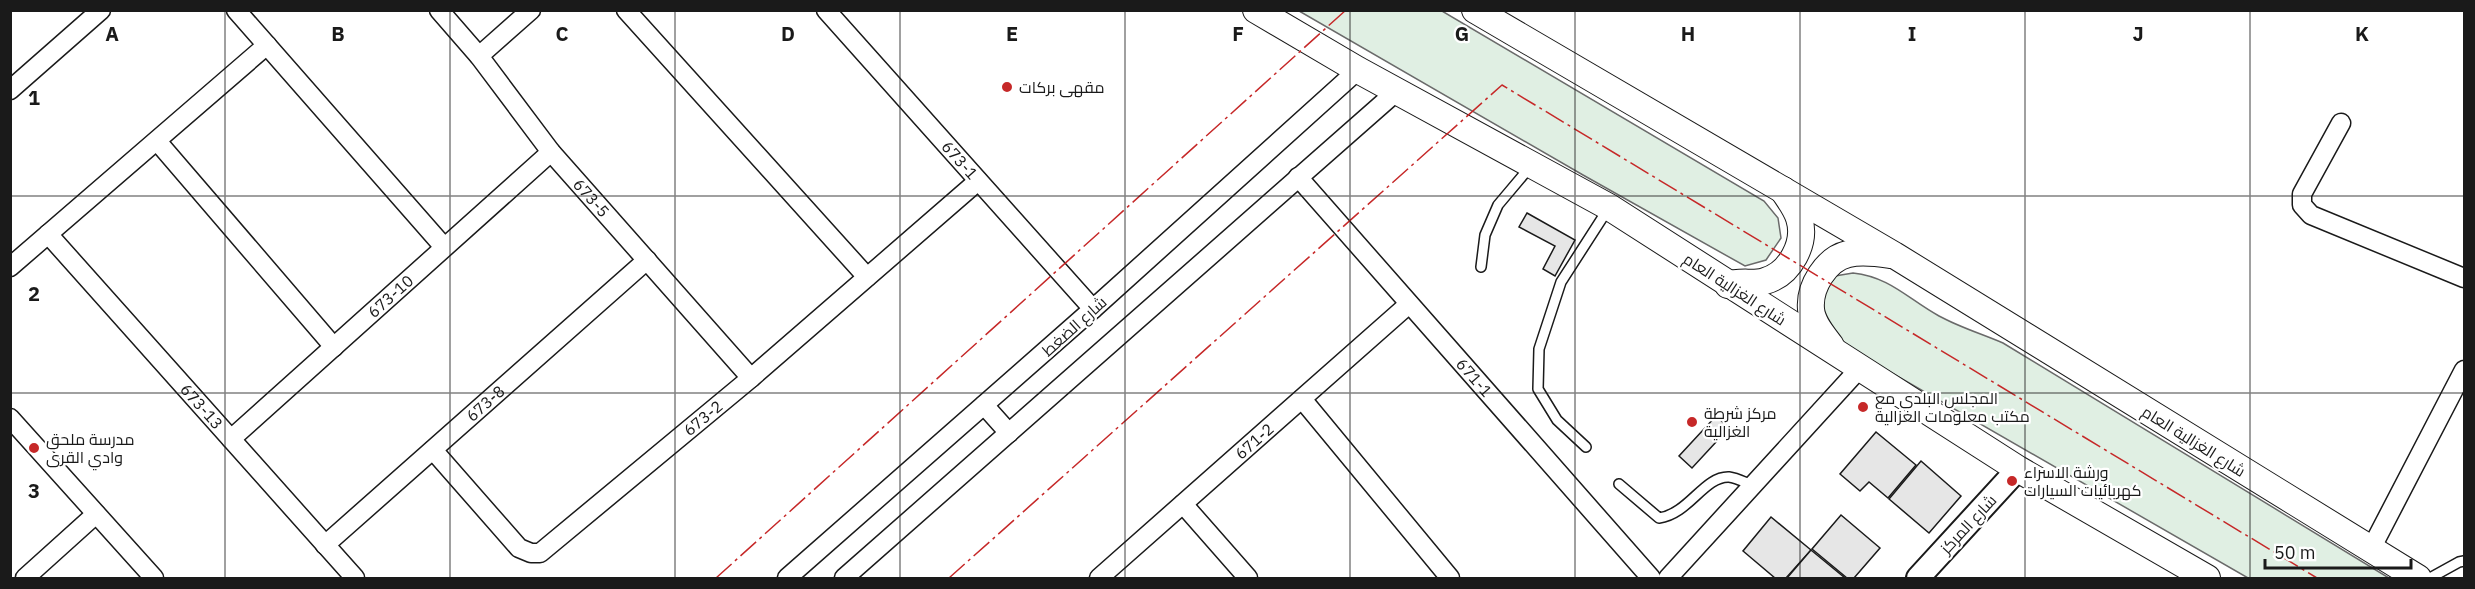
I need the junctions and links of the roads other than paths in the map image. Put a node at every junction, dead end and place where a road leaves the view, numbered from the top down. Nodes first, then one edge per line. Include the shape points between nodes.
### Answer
1 (101, 10) edge
2 (236, 10) edge
3 (438, 10) edge
4 (531, 10) edge
5 (626, 10) edge
6 (826, 10) edge
7 (1256, 10) edge
8 (1475, 10) edge
9 (267, 45) junction
10 (479, 56) junction
11 (1358, 70) junction
12 (10, 90) edge
13 (1397, 91) junction
14 (2341, 123) dead end
15 (157, 141) junction
16 (551, 152) junction
17 (1531, 165) junction
18 (1298, 177) junction
19 (978, 181) junction
20 (1781, 188) junction
21 (1610, 207) junction
22 (48, 234) junction
23 (444, 248) junction
24 (1894, 255) junction
25 (647, 260) junction
26 (10, 267) edge
27 (1481, 267) dead end
28 (867, 276) junction
29 (2464, 278) edge
30 (1728, 285) junction
31 (1409, 304) junction
32 (1093, 309) junction
33 (334, 347) junction
34 (1837, 354) junction
35 (1860, 368) junction
36 (2464, 370) edge
37 (751, 378) junction
38 (1302, 399) junction
39 (984, 405) junction
40 (10, 418) edge
41 (1009, 433) junction
42 (231, 439) junction
43 (1586, 447) dead end
44 (433, 450) junction
45 (2019, 469) junction
46 (1619, 484) dead end
47 (1752, 485) junction
48 (1183, 504) junction
49 (96, 514) junction
50 (325, 545) junction
51 (2371, 549) junction
52 (2464, 561) edge
53 (854, 576) edge
54 (25, 579) edge
55 (154, 579) edge
56 (355, 579) edge
57 (787, 579) edge
58 (1099, 579) edge
59 (1248, 579) edge
60 (1450, 579) edge
61 (1651, 579) edge
62 (1668, 579) edge
63 (1918, 579) edge
64 (2207, 579) edge
65 (2418, 579) edge
66 (2430, 579) edge

1 - 12 street
2 - 9 street
3 - 10 street, 673-5
4 - 10 street
5 - 28 street
6 - 19 street, 673-1
7 - 11 main road, شارع الغزالية العام
8 - 20 main road, شارع الغزالية العام
9 - 15 street
9 - 23 street
10 - 16 street, 673-5
11 - 13 main road, شارع الغزالية العام
11 - 32 street, شارع الضغط
13 - 17 main road, شارع الغزالية العام
13 - 18 street
14 - 29 street via 2302,194 2302,205 2311,215
15 - 22 street
15 - 33 street
16 - 23 street, 673-10
16 - 25 street, 673-5
17 - 21 main road, شارع الغزالية العام
17 - 27 lane via 1498,205 1485,235
18 - 31 street, 671-1
18 - 41 street
19 - 28 street, 673-2
19 - 32 street, 673-1
20 - 24 main road, شارع الغزالية العام
20 - 30 main road via 1799,215 1800,245 1779,274 1765,281
21 - 30 main road, شارع الغزالية العام
21 - 43 lane via 1562,282 1539,350 1538,389 1557,420
22 - 26 street
22 - 42 street, 673-13
23 - 33 street, 673-10
24 - 34 main road via 1846,254 1822,273 1812,292 1811,309 1814,321
24 - 51 main road, شارع الغزالية العام
25 - 37 street, 673-5
25 - 44 street, 673-8
28 - 37 street, 673-2
30 - 34 main road, شارع الغزالية العام
31 - 38 street, 671-2
31 - 61 street, 671-1
32 - 39 street, شارع الضغط
33 - 42 street, 673-10
34 - 35 main road, شارع الغزالية العام
35 - 45 main road, شارع الغزالية العام
35 - 47 street
36 - 51 street
37 - 44 street, 673-2 via 540,553 519,548
38 - 48 street, 671-2
38 - 60 street
39 - 41 street
39 - 57 street, شارع الضغط
40 - 49 street
41 - 53 street
42 - 50 street, 673-13
44 - 50 street, 673-8
45 - 63 street, شارع المركز
45 - 64 main road, شارع الغزالية العام
46 - 47 lane via 1659,518 1672,516 1716,479 1735,478
47 - 62 street
48 - 58 street, 671-2
48 - 59 street
49 - 54 street
49 - 55 street
50 - 56 street, 673-13
51 - 65 main road, شارع الغزالية العام
52 - 66 lane

